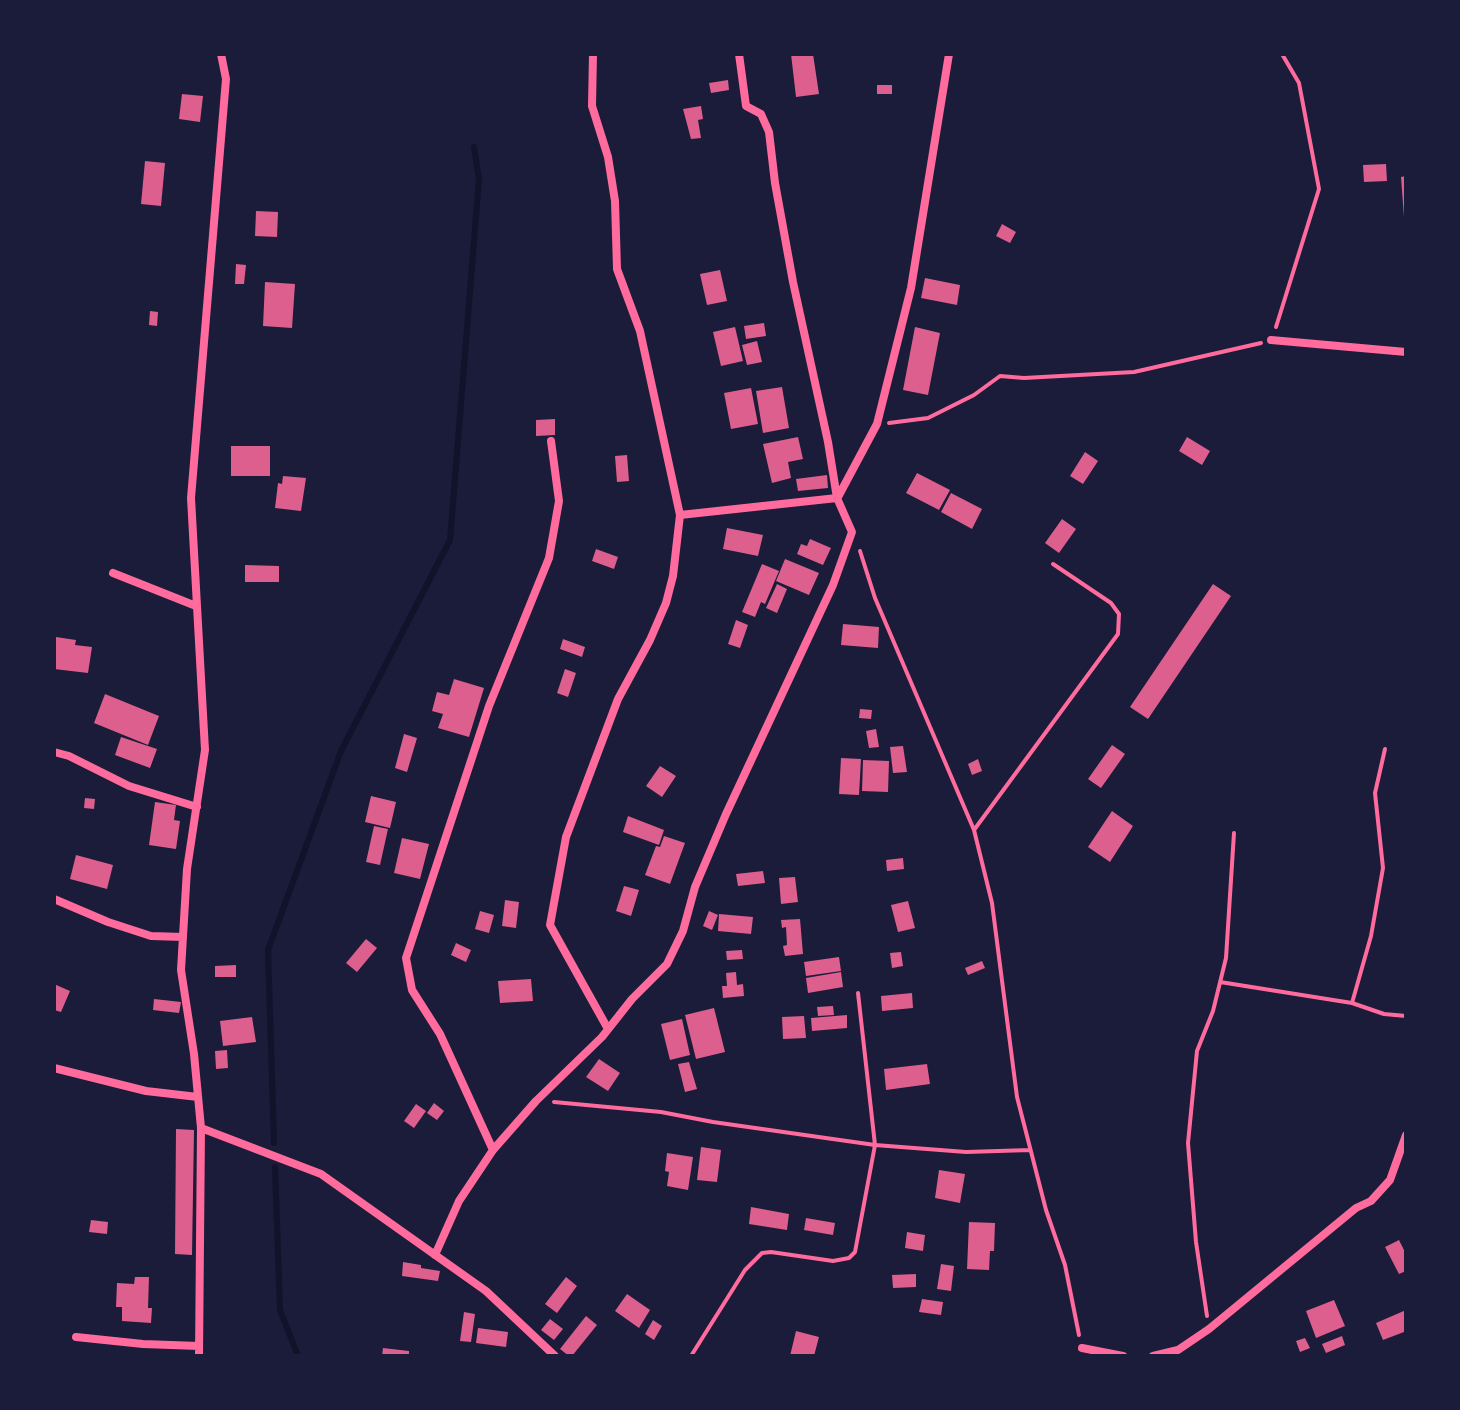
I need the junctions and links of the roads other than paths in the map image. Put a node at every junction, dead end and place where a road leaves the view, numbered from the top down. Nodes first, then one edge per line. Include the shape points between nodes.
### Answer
1 (221, 54) edge
2 (593, 54) edge
3 (739, 54) edge
4 (949, 54) edge
5 (1271, 340) road end
6 (1406, 352) edge
7 (551, 441) dead end
8 (837, 498) junction
9 (680, 515) junction
10 (113, 573) dead end
11 (196, 606) junction
12 (54, 752) edge
13 (197, 807) junction
14 (54, 899) edge
15 (183, 937) junction
16 (608, 1029) junction
17 (54, 1068) edge
18 (198, 1097) junction
19 (201, 1128) junction
20 (1406, 1135) edge
21 (493, 1150) junction
22 (435, 1255) junction
23 (76, 1337) dead end
24 (199, 1346) junction
25 (1082, 1348) road end
26 (199, 1356) edge
27 (555, 1356) edge
28 (1123, 1356) edge
29 (1153, 1356) edge

1 - 11 street via 226,79 191,498
2 - 9 street via 592,106 615,201 617,269 640,331
3 - 8 street via 746,106 761,114 769,132
4 - 8 street via 911,288 877,424
5 - 6 street
7 - 21 street via 559,501 549,558 489,706 406,958 412,990 440,1034
8 - 9 street
8 - 16 street via 852,532 833,585 726,814 667,964
9 - 16 street via 666,603 618,699 566,837 550,925
10 - 11 street
11 - 13 street via 205,750
12 - 13 street via 129,786
13 - 15 street
14 - 15 street via 151,936
15 - 18 street via 181,970
16 - 21 street
17 - 18 street via 146,1091
18 - 19 street
19 - 22 street via 321,1174
19 - 24 street
20 - 29 street via 1390,1180 1371,1201 1209,1329 1178,1350
21 - 22 street via 459,1201
22 - 27 street via 486,1291
23 - 24 street
24 - 26 street
25 - 28 street

